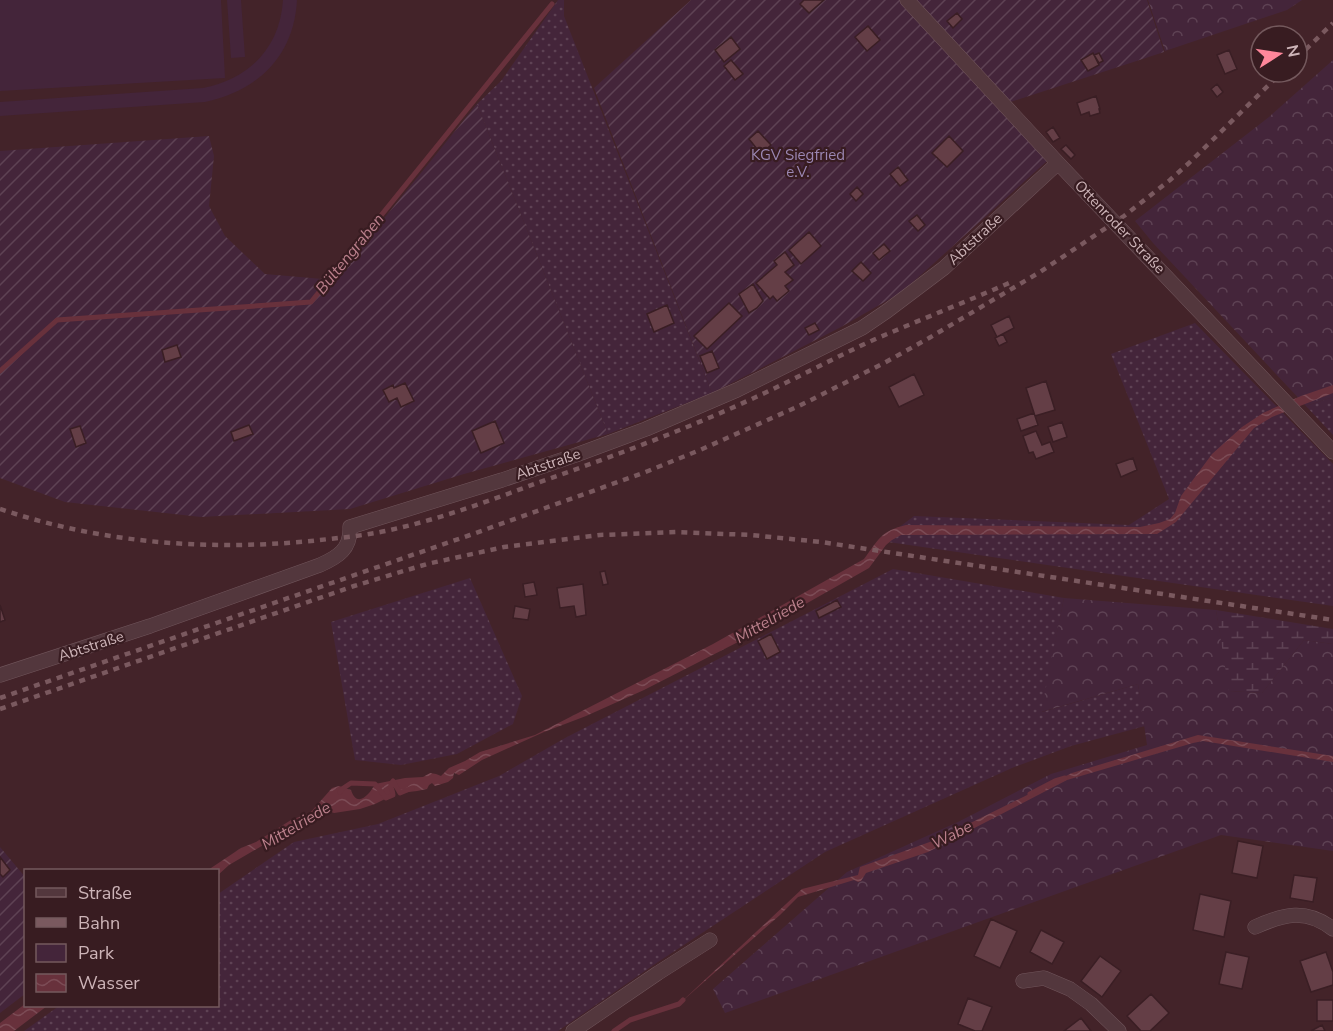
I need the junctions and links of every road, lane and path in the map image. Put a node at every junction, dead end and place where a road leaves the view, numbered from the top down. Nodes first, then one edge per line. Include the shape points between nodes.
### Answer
1 (907, 0) edge
2 (1058, 163) junction
3 (1333, 452) edge
4 (0, 675) edge
5 (1255, 927) dead end
6 (1333, 929) edge
7 (710, 940) dead end
8 (1023, 981) dead end
9 (573, 1031) edge
10 (1119, 1031) edge

1 - 2 street, Ottenroder Straße
2 - 3 street, Ottenroder Straße
2 - 4 street, Abtstraße via 944,268 887,311 862,328 737,390 576,455 350,527 349,541 342,552 320,565
5 - 6 street via 1293,915 1311,916
7 - 9 street
8 - 10 street via 1044,978 1070,989

